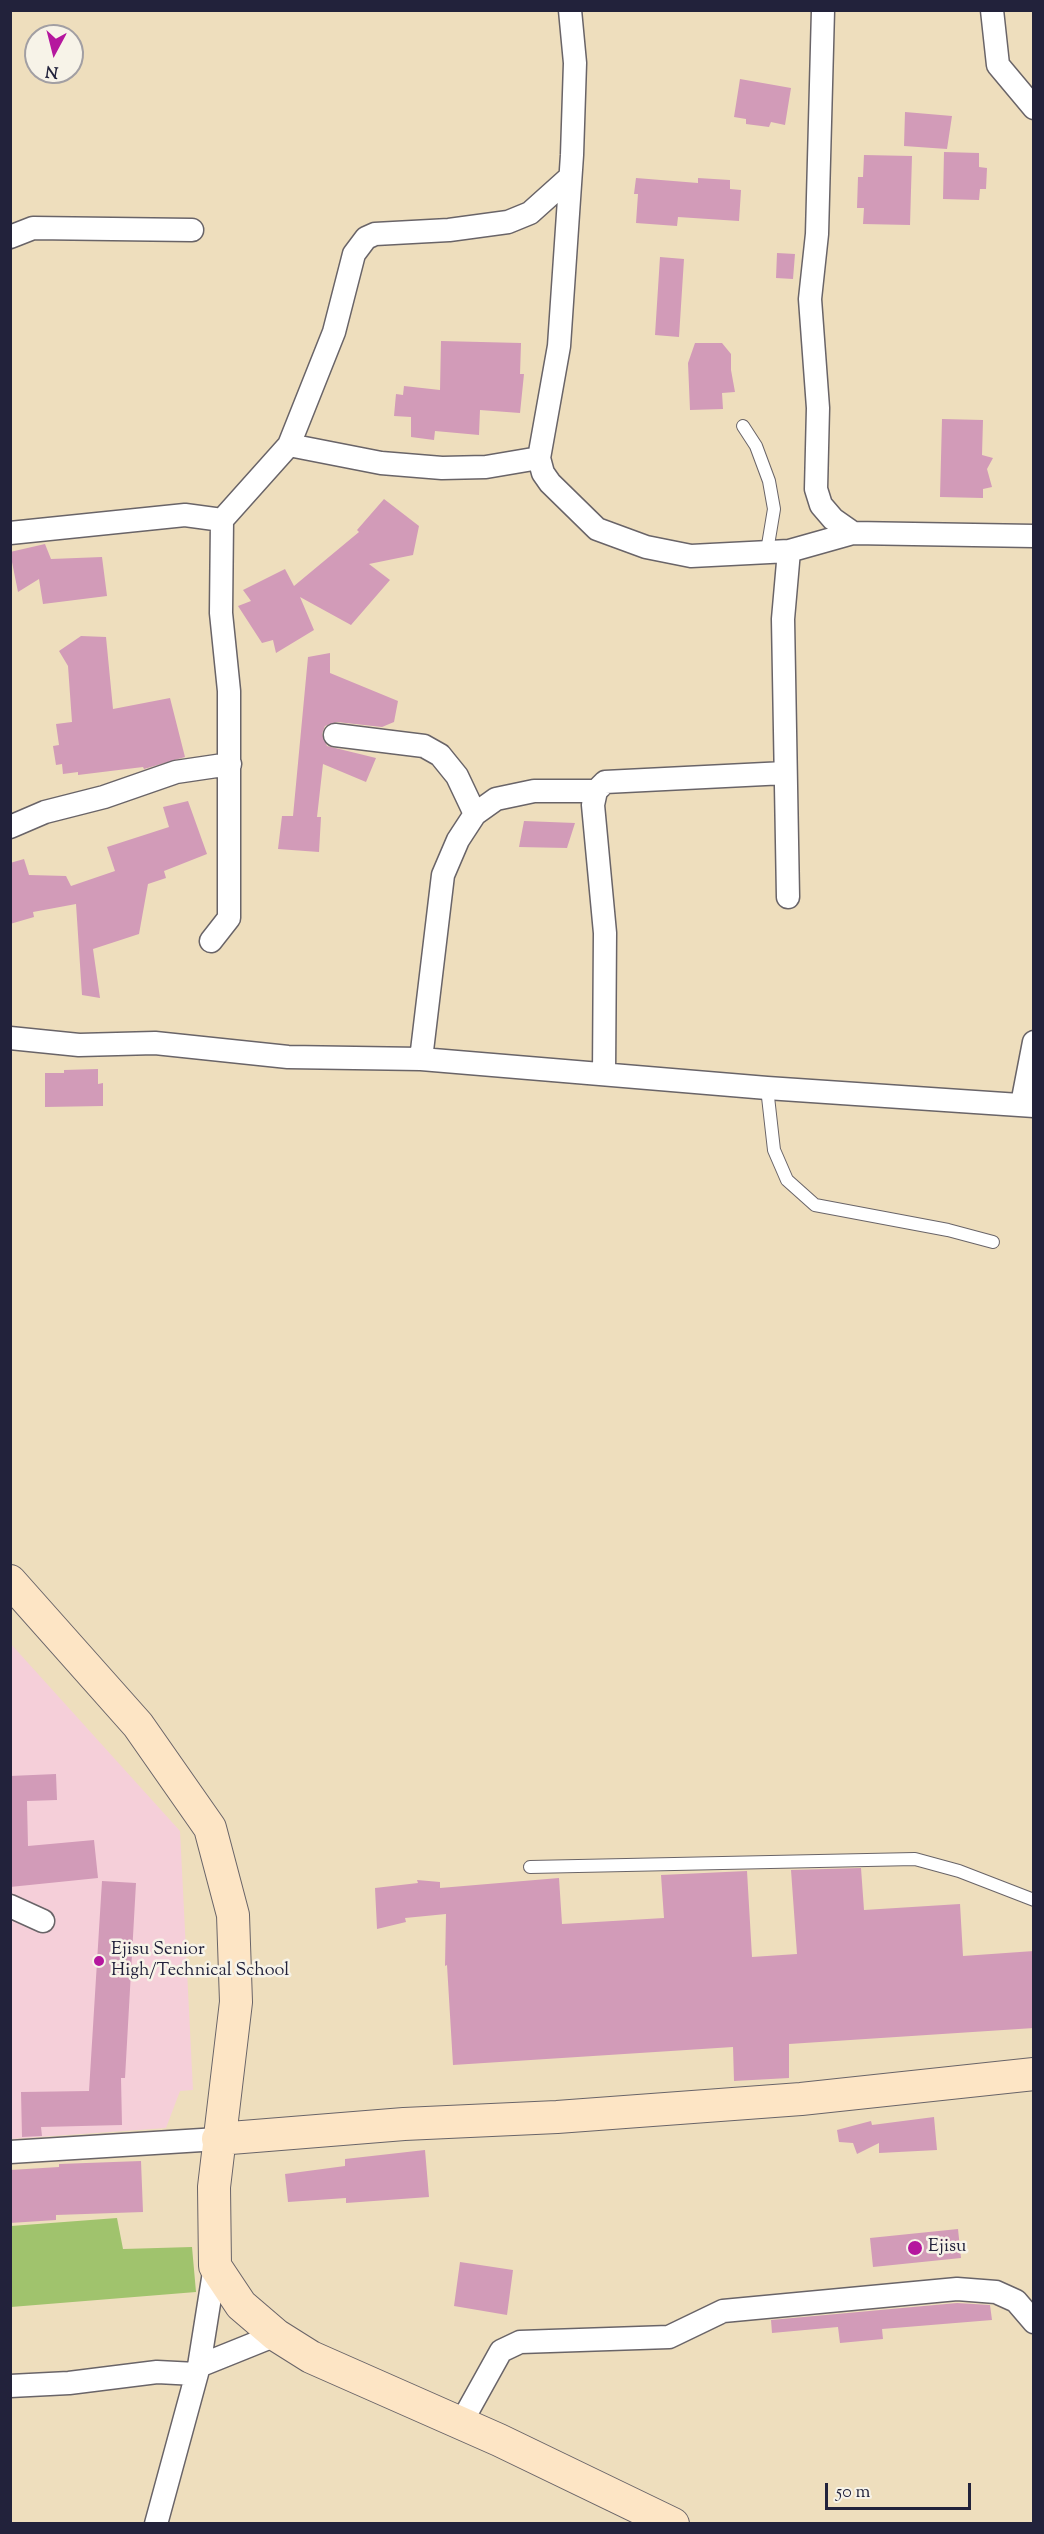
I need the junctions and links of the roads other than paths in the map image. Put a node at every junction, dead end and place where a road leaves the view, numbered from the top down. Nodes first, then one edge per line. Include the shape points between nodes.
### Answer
1 (570, 10) edge
2 (823, 10) edge
3 (992, 10) edge
4 (1034, 108) edge
5 (569, 178) junction
6 (192, 230) dead end
7 (10, 237) edge
8 (743, 426) dead end
9 (289, 445) junction
10 (539, 458) junction
11 (222, 520) junction
12 (10, 532) edge
13 (853, 533) junction
14 (1034, 536) edge
15 (767, 551) junction
16 (789, 551) junction
17 (335, 735) dead end
18 (230, 764) junction
19 (785, 773) junction
20 (596, 791) junction
21 (475, 814) junction
22 (10, 826) edge
23 (788, 897) dead end
24 (211, 941) dead end
25 (10, 1038) edge
26 (1034, 1042) edge
27 (422, 1059) junction
28 (604, 1074) junction
29 (767, 1089) junction
30 (1028, 1105) edge
31 (993, 1242) dead end
32 (10, 1581) edge
33 (530, 1867) dead end
34 (1034, 1899) edge
35 (10, 1906) edge
36 (43, 1921) dead end
37 (1034, 2074) edge
38 (218, 2139) junction
39 (10, 2152) edge
40 (215, 2266) junction
41 (1034, 2322) edge
42 (276, 2335) junction
43 (198, 2370) junction
44 (10, 2386) edge
45 (460, 2423) junction
46 (156, 2523) edge
47 (673, 2523) edge

1 - 5 street via 575,63
2 - 13 street via 817,234 810,299 818,408 816,489 821,505
3 - 4 street via 998,65
5 - 9 street via 531,213 508,222 366,238 354,254 334,332
5 - 10 street via 559,346
6 - 7 street via 33,228
8 - 15 lane via 756,446 769,481 774,509
9 - 10 street via 381,463 442,468 486,467
9 - 11 street
10 - 15 street via 550,483 597,529 617,538 692,556
11 - 12 street via 185,516
11 - 18 street via 221,613 229,691
13 - 14 street
13 - 16 street
15 - 16 street
16 - 19 street via 783,619
17 - 21 street via 424,746 440,755 457,776
18 - 22 street via 176,772
18 - 24 street via 229,918
19 - 20 street via 605,782
19 - 23 street
20 - 21 street via 534,791 496,799
20 - 28 street via 593,805 605,933
21 - 27 street via 443,875
25 - 27 street via 80,1045 155,1043 288,1057
26 - 30 street
27 - 28 street
28 - 29 street
29 - 30 street
29 - 31 lane via 774,1150 787,1180 815,1205
32 - 38 main road via 138,1725 210,1828 233,1915 235,1954 236,2001
33 - 34 lane via 915,1859
35 - 36 street
37 - 38 main road via 801,2099
38 - 39 street
38 - 40 main road
40 - 42 main road via 241,2305
40 - 43 street
41 - 45 street via 1016,2301 996,2292 957,2289 723,2311 669,2337 520,2342 501,2351
42 - 43 street
42 - 45 main road via 311,2356
43 - 44 street
43 - 46 street
45 - 47 main road

